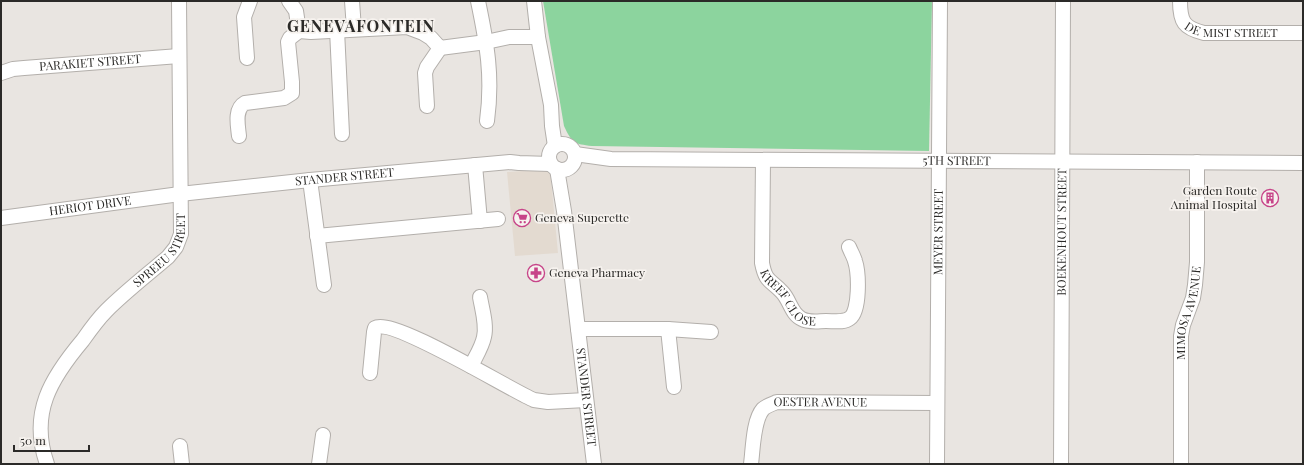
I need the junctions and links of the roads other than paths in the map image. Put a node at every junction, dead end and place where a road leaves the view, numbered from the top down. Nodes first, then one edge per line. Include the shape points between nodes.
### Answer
1 (179, 1) edge
2 (250, 1) edge
3 (289, 1) edge
4 (352, 1) edge
5 (478, 1) edge
6 (534, 1) edge
7 (940, 1) edge
8 (1063, 1) edge
9 (1180, 1) edge
10 (354, 29) junction
11 (337, 30) junction
12 (299, 31) junction
13 (1303, 33) edge
14 (538, 37) junction
15 (486, 42) junction
16 (440, 48) junction
17 (179, 56) junction
18 (247, 58) dead end
19 (1, 74) edge
20 (427, 106) dead end
21 (487, 121) dead end
22 (342, 134) dead end
23 (239, 136) dead end
24 (561, 158) junction
25 (763, 160) junction
26 (939, 161) junction
27 (1062, 161) junction
28 (1197, 162) junction
29 (1303, 163) edge
30 (475, 165) junction
31 (310, 180) junction
32 (180, 194) junction
33 (1, 218) edge
34 (498, 219) dead end
35 (480, 221) junction
36 (317, 236) junction
37 (849, 247) dead end
38 (324, 285) dead end
39 (480, 296) dead end
40 (578, 329) junction
41 (668, 329) junction
42 (711, 332) dead end
43 (471, 366) junction
44 (370, 373) dead end
45 (674, 387) dead end
46 (586, 400) junction
47 (937, 403) junction
48 (323, 435) dead end
49 (180, 446) dead end
50 (47, 464) edge
51 (182, 464) edge
52 (319, 464) edge
53 (594, 464) edge
54 (751, 464) edge
55 (937, 464) edge
56 (1061, 464) edge
57 (1181, 464) edge

1 - 17 street, SPREEU STREET
2 - 18 street via 244,17
3 - 12 street via 296,11
4 - 10 street
5 - 15 street
6 - 14 street, STANDER STREET
7 - 26 street, MEYER STREET
8 - 27 street, BOEKENHOUT STREET
9 - 13 street, DE MIST STREET via 1180,14 1184,23 1196,31
10 - 11 street
10 - 16 street via 410,27 427,35
11 - 12 street
11 - 22 street
12 - 23 street via 288,42 292,93 284,98 245,103 241,106
14 - 15 street via 509,37
14 - 24 street, STANDER STREET via 551,105 552,126
15 - 16 street
15 - 21 street via 490,77
16 - 20 street via 425,73
17 - 19 street, PARAKIET STREET via 13,69
17 - 32 street, SPREEU STREET
24 - 25 street, 5TH STREET
24 - 30 street, STANDER STREET via 519,158 510,162
24 - 40 street, STANDER STREET via 564,211
25 - 26 street, 5TH STREET
25 - 37 street, KREEF CLOSE via 762,263 769,281 782,292 802,320 843,321 854,314 857,276
26 - 27 street, 5TH STREET
26 - 47 street, MEYER STREET
27 - 28 street, 5TH STREET
27 - 56 street, BOEKENHOUT STREET
28 - 29 street, 5TH STREET
28 - 57 street, MIMOSA AVENUE via 1196,278 1193,298 1181,336
30 - 31 street, STANDER STREET
30 - 35 street
31 - 32 street, STANDER STREET
31 - 36 street
32 - 33 street, HERIOT DRIVE
32 - 50 street, SPREEU STREET via 181,234 174,252 105,312 51,384 42,413 40,432
34 - 35 street
35 - 36 street
36 - 38 street
39 - 43 street via 484,336
40 - 41 street
40 - 46 street, STANDER STREET
41 - 42 street
41 - 45 street
43 - 44 street via 403,333 380,326 375,328 374,332
43 - 46 street via 534,400
46 - 53 street, STANDER STREET
47 - 54 street, OESTER AVENUE via 777,402 763,409 759,417
47 - 55 street, MEYER STREET
48 - 52 street
49 - 51 street

